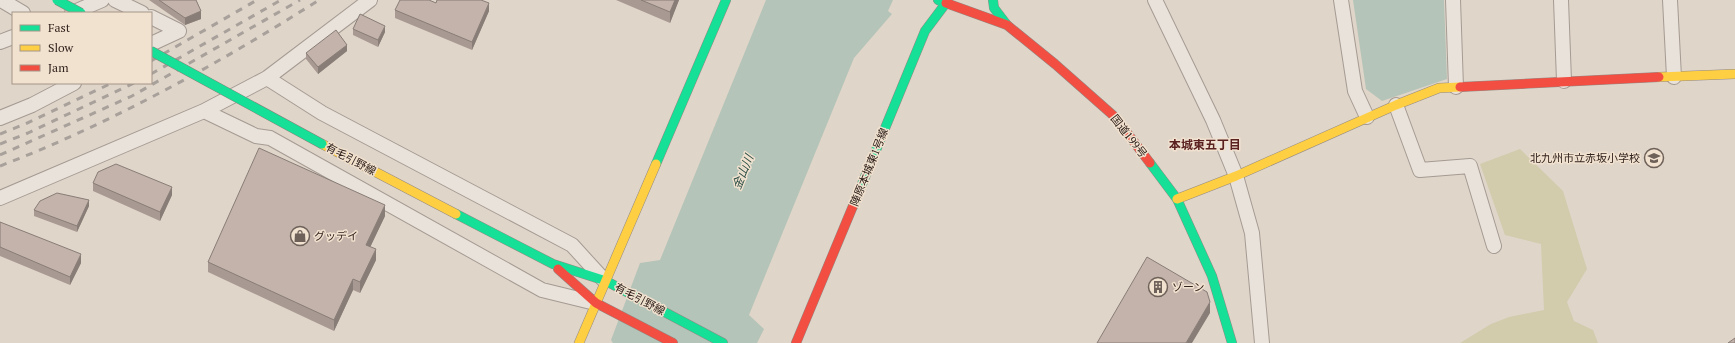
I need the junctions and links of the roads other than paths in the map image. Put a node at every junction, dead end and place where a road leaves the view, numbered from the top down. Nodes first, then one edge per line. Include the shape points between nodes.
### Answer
1 (1, 0) edge
2 (57, 0) edge
3 (102, 0) edge
4 (115, 0) edge
5 (370, 0) edge
6 (726, 0) edge
7 (993, 0) edge
8 (1155, 0) edge
9 (1341, 0) edge
10 (1453, 0) edge
11 (1561, 0) edge
12 (1670, 0) edge
13 (944, 1) edge
14 (21, 12) edge
15 (74, 12) edge
16 (79, 12) edge
17 (140, 12) edge
18 (152, 18) edge
19 (1007, 25) junction
20 (12, 37) edge
21 (0, 42) edge
22 (152, 44) edge
23 (152, 52) edge
24 (1735, 74) edge
25 (1674, 77) junction
26 (267, 78) junction
27 (1564, 81) junction
28 (72, 84) edge
29 (1456, 87) junction
30 (1396, 105) junction
31 (204, 111) junction
32 (1367, 117) junction
33 (0, 118) edge
34 (1236, 176) junction
35 (0, 198) edge
36 (1177, 200) junction
37 (1494, 246) dead end
38 (552, 264) junction
39 (606, 282) junction
40 (596, 303) junction
41 (579, 343) edge
42 (672, 343) edge
43 (723, 343) edge
44 (796, 343) edge
45 (1232, 343) edge
46 (1262, 343) edge

1 - 14 street
2 - 16 main road, bridge
3 - 15 street
4 - 17 street
5 - 26 street
6 - 39 main road
7 - 19 main road via 994,8
8 - 34 street
9 - 32 street via 1355,92
10 - 29 street
11 - 27 street
12 - 25 street
13 - 19 main road, 国道199号
13 - 44 main road, 陣原本城東1号線 via 925,31
18 - 22 street via 179,31
19 - 36 main road, 国道199号 via 1115,117
20 - 21 street
23 - 38 main road, 有毛引野線, bridge
24 - 25 main road
25 - 27 main road
26 - 31 street
26 - 39 street via 322,113 572,245
27 - 29 main road
28 - 33 street
29 - 30 main road via 1439,88
30 - 32 main road
30 - 37 street via 1420,170 1470,166
31 - 35 street
31 - 40 street via 256,136 270,138 542,290
32 - 34 main road
34 - 36 main road
34 - 46 street via 1252,234
36 - 45 main road, 国道199号 via 1212,276
38 - 39 main road, 有毛引野線
38 - 40 main road, 有毛引野線
39 - 40 main road
39 - 43 main road, 有毛引野線
40 - 41 main road
40 - 42 main road, 有毛引野線

